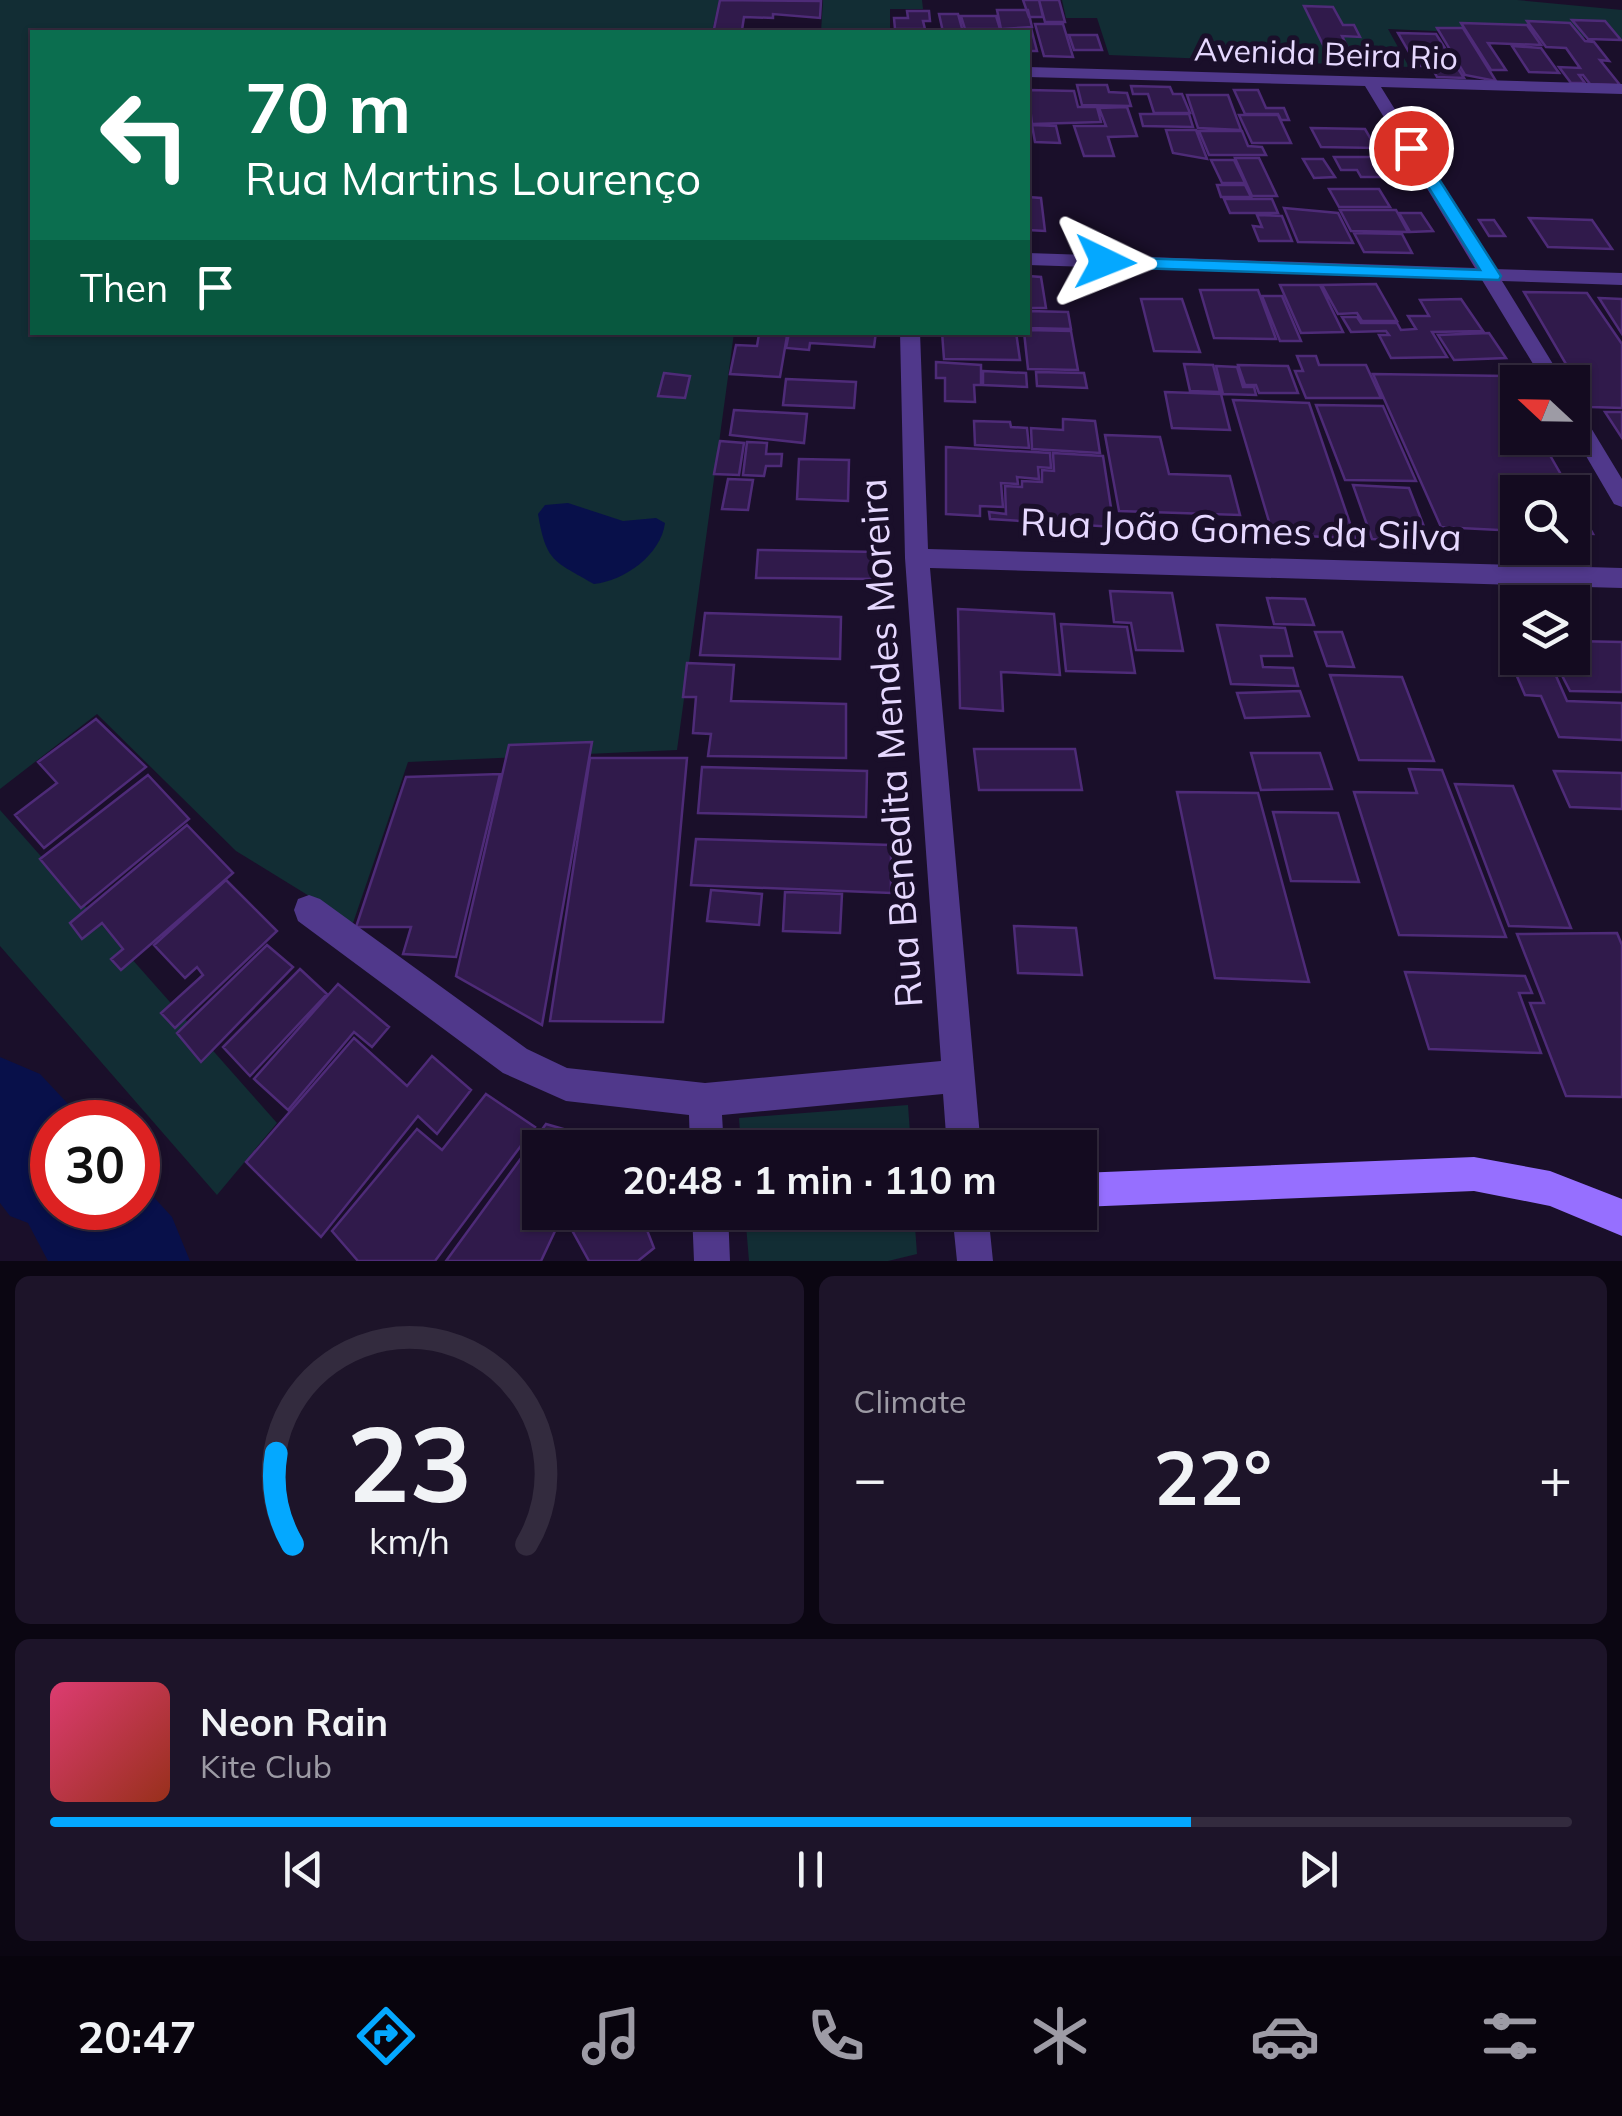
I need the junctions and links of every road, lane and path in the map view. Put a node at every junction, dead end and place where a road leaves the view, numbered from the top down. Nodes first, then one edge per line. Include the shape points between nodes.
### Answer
1 (1030, 72) edge
2 (1371, 83) junction
3 (1622, 89) edge
4 (1030, 259) edge
5 (1492, 276) junction
6 (1622, 279) edge
7 (910, 335) edge
8 (1544, 365) edge
9 (1590, 444) edge
10 (1622, 498) edge
11 (917, 558) junction
12 (1622, 578) edge
13 (309, 910) dead end
14 (958, 1076) junction
15 (705, 1100) junction
16 (706, 1130) edge
17 (962, 1130) edge
18 (1097, 1189) edge
19 (1622, 1218) edge
20 (711, 1230) edge
21 (972, 1230) edge
22 (712, 1261) edge
23 (975, 1261) edge

1 - 2 street, Avenida Beira Rio
2 - 3 street, Avenida Beira Rio
2 - 5 street
4 - 5 street
5 - 6 street
5 - 8 street
7 - 11 street, Rua Benedita Mendes Moreira
9 - 10 street
11 - 12 street, Rua João Gomes da Silva
11 - 14 street, Rua Benedita Mendes Moreira
13 - 15 street via 540,1074 566,1084
14 - 15 street
14 - 17 street, Rua Benedita Mendes Moreira
15 - 16 street
18 - 19 street via 1474,1174 1535,1182
20 - 22 street
21 - 23 street

